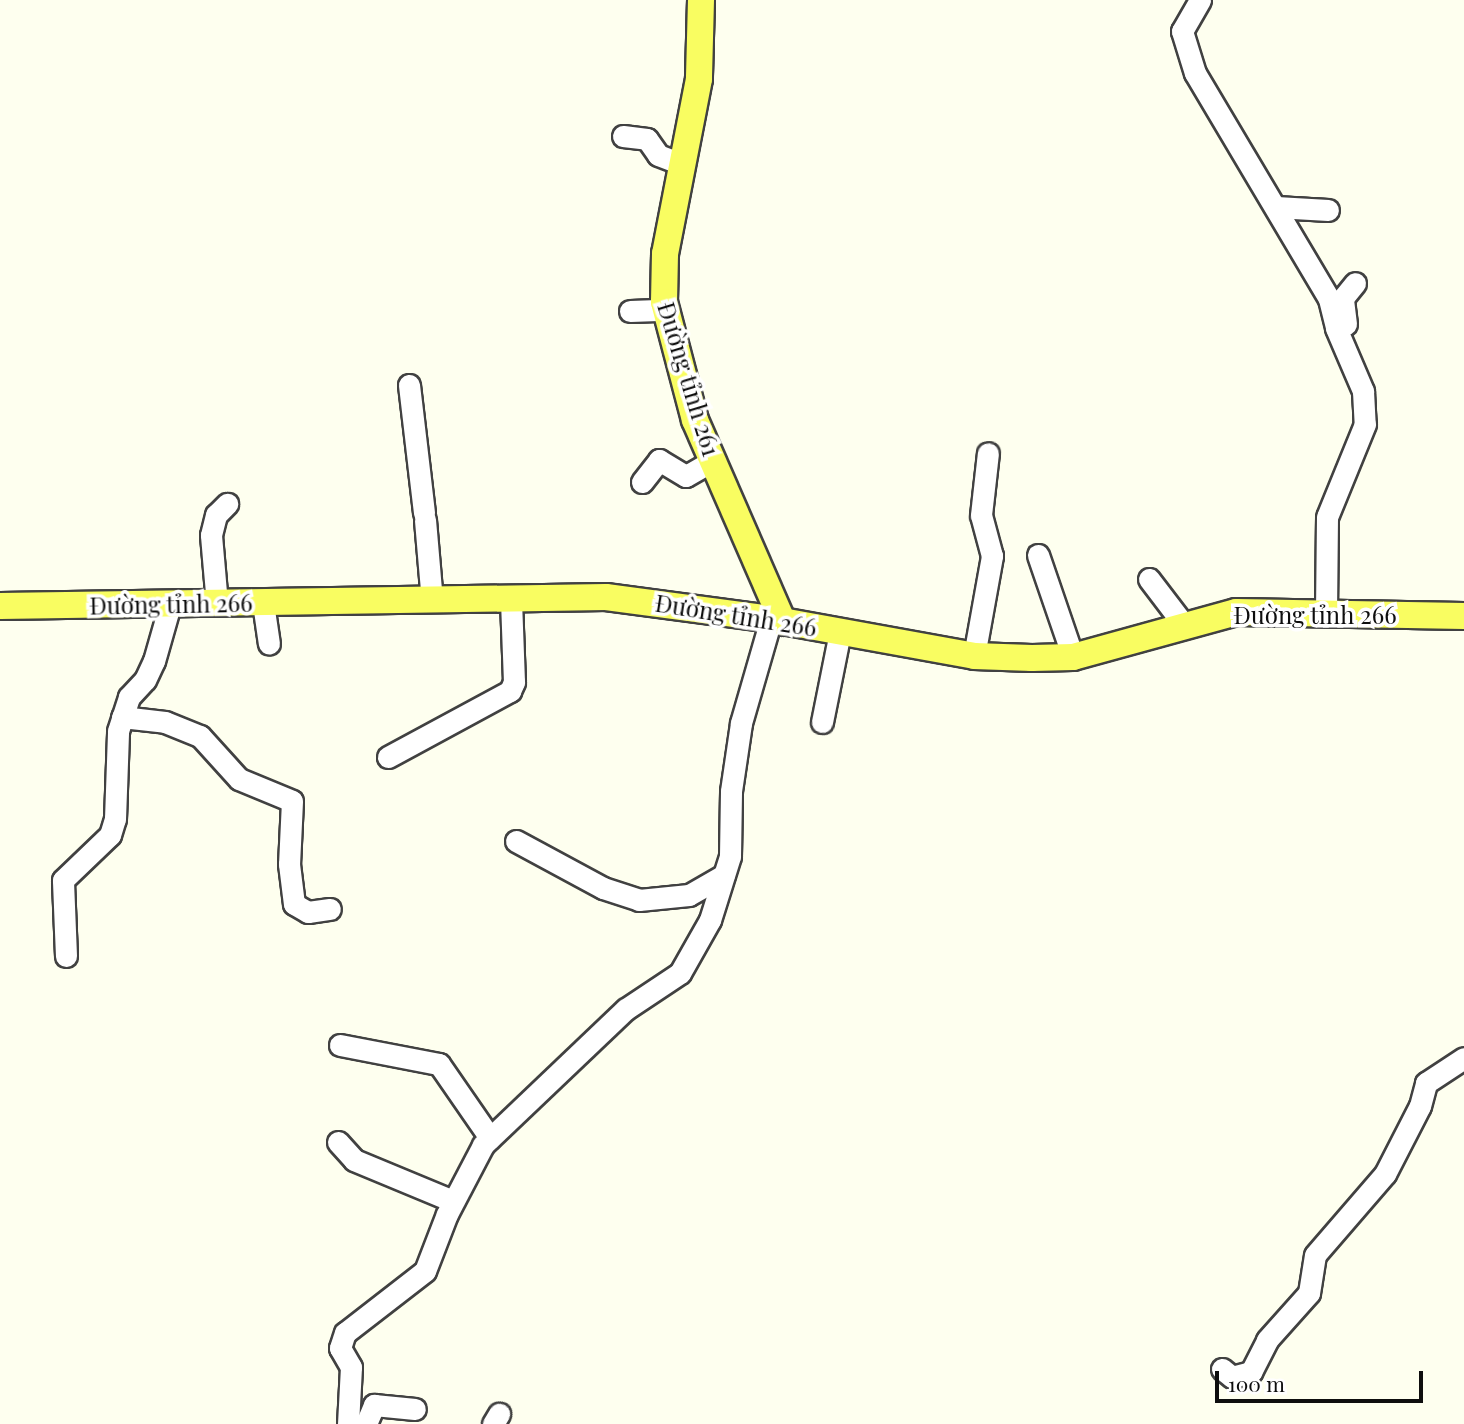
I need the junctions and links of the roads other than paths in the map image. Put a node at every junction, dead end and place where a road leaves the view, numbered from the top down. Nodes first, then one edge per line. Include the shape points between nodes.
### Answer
1 (701, 0) edge
2 (1200, 0) edge
3 (623, 136) dead end
4 (682, 164) junction
5 (1276, 207) junction
6 (1328, 210) dead end
7 (1355, 283) dead end
8 (665, 310) junction
9 (630, 311) dead end
10 (1340, 339) junction
11 (409, 385) dead end
12 (988, 453) dead end
13 (712, 461) junction
14 (642, 482) dead end
15 (227, 504) dead end
16 (1038, 555) dead end
17 (1149, 579) dead end
18 (511, 599) junction
19 (432, 601) junction
20 (262, 603) junction
21 (217, 604) junction
22 (170, 605) junction
23 (0, 606) edge
24 (1326, 613) junction
25 (1464, 615) edge
26 (777, 620) junction
27 (1184, 625) junction
28 (840, 632) junction
29 (269, 644) dead end
30 (974, 656) junction
31 (1073, 657) junction
32 (122, 717) junction
33 (822, 722) dead end
34 (388, 757) dead end
35 (516, 841) dead end
36 (724, 875) junction
37 (330, 909) dead end
38 (66, 956) dead end
39 (340, 1045) dead end
40 (1464, 1058) edge
41 (489, 1138) junction
42 (338, 1142) dead end
43 (453, 1201) junction
44 (1222, 1369) dead end
45 (415, 1409) dead end
46 (348, 1424) edge
47 (366, 1424) edge

1 - 4 main road, Đường tỉnh 261 via 699,79
2 - 5 street via 1182,31 1183,44 1207,95
3 - 4 street via 647,139 658,155
4 - 8 main road, Đường tỉnh 261 via 663,270
5 - 6 street
5 - 10 street via 1329,299
7 - 10 street via 1343,298 1346,325
8 - 9 street
8 - 13 main road, Đường tỉnh 261 via 695,419
10 - 24 street via 1363,391 1366,424 1327,517
11 - 19 street
12 - 30 street via 981,515 992,556
13 - 14 street via 686,476 659,460
13 - 26 main road, Đường tỉnh 261
15 - 21 street via 216,515 211,535
16 - 31 street
17 - 27 street
18 - 19 main road, Đường tỉnh 266
18 - 26 main road, Đường tỉnh 266 via 634,599
18 - 34 street via 514,682 510,691
19 - 20 main road, Đường tỉnh 266
20 - 21 main road, Đường tỉnh 266
20 - 29 street
21 - 22 main road, Đường tỉnh 266
22 - 23 main road, Đường tỉnh 266
22 - 32 street via 154,661 129,697
24 - 25 main road, Đường tỉnh 266
24 - 27 main road, Đường tỉnh 266 via 1236,612
26 - 28 main road, Đường tỉnh 266
26 - 36 street via 741,723 731,791 732,841
27 - 31 main road, Đường tỉnh 266
28 - 30 main road, Đường tỉnh 266
28 - 33 street
30 - 31 main road, Đường tỉnh 266
32 - 37 street via 165,722 201,736 239,779 292,801 289,864 294,904 308,912
32 - 38 street via 110,835 63,880
35 - 36 street via 603,888 639,900 689,895
36 - 41 street via 710,920 680,973 626,1009
39 - 41 street via 439,1064
40 - 44 street via 1426,1083 1420,1107 1385,1174 1315,1255 1309,1293 1267,1340 1251,1372 1232,1377
41 - 43 street
42 - 43 street via 354,1160
43 - 46 street via 425,1271 340,1342 351,1367
45 - 47 street via 374,1405

